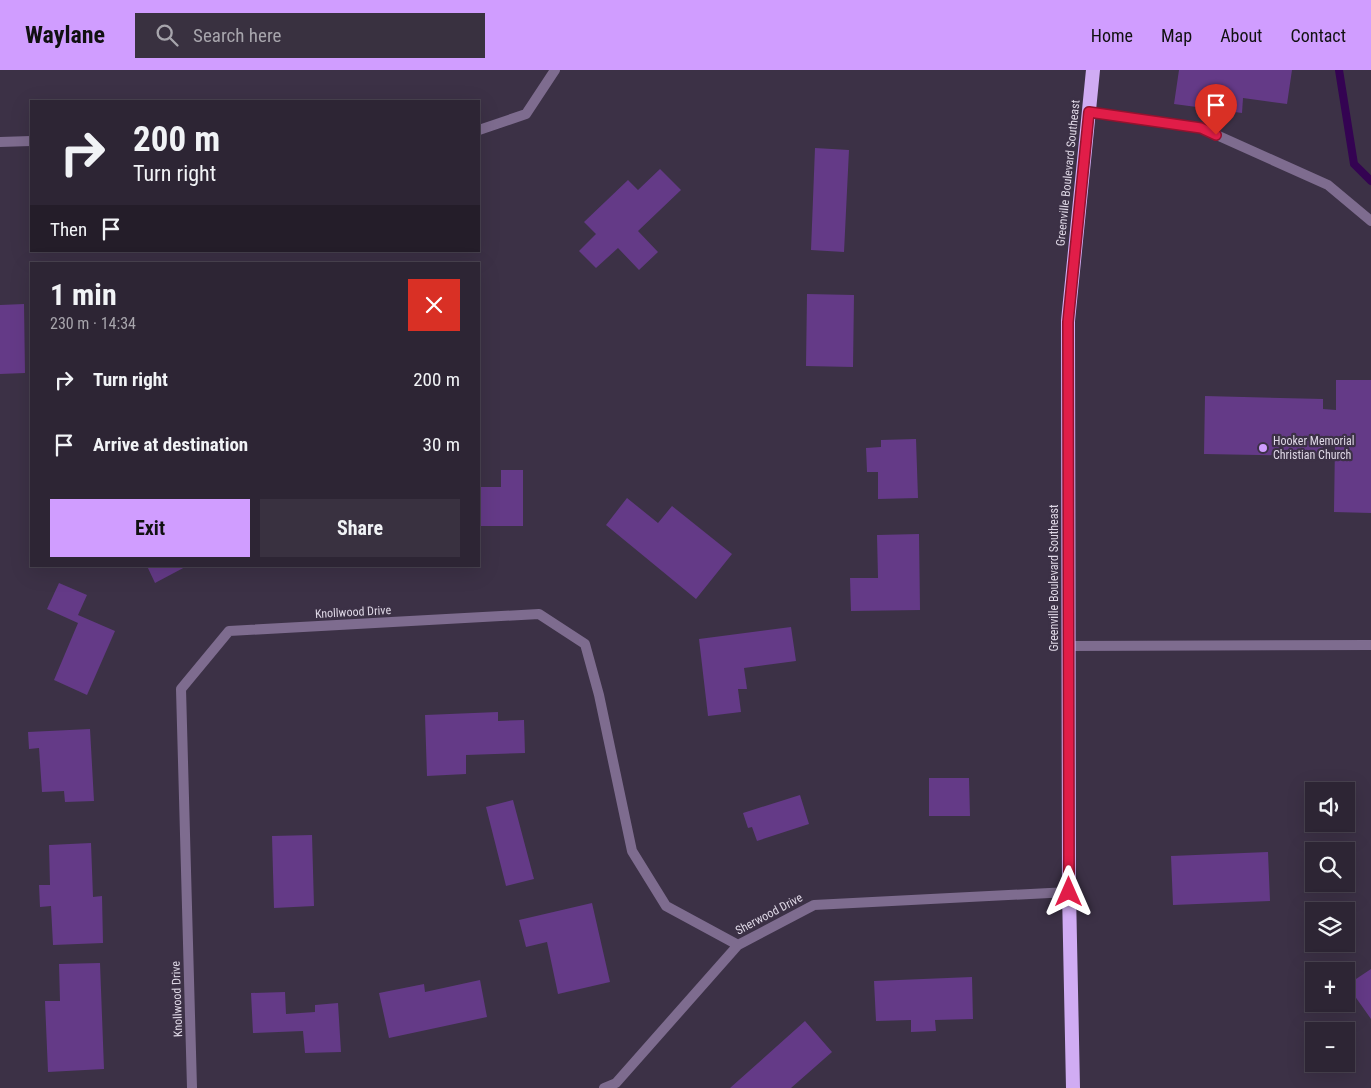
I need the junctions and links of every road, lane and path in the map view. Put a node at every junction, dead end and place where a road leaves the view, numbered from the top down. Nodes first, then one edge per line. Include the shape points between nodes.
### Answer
1 (555, 70) edge
2 (1093, 70) edge
3 (1089, 112) junction
4 (480, 130) edge
5 (30, 141) edge
6 (0, 142) edge
7 (1371, 221) edge
8 (1371, 645) edge
9 (1069, 646) junction
10 (1069, 892) junction
11 (738, 945) junction
12 (192, 1088) edge
13 (604, 1088) edge
14 (1073, 1088) edge

1 - 4 street via 526,114
2 - 3 highway, Greenville Boulevard Southeast
3 - 7 street via 1201,128 1328,185
3 - 9 highway, Greenville Boulevard Southeast via 1068,322
5 - 6 street
8 - 9 street
9 - 10 highway, Greenville Boulevard Southeast
10 - 11 street, Sherwood Drive via 814,905
10 - 14 highway, Greenville Boulevard Southeast
11 - 12 street, Knollwood Drive via 666,906 632,851 585,644 538,614 229,631 181,689
11 - 13 street, Sherwood Drive via 616,1083

